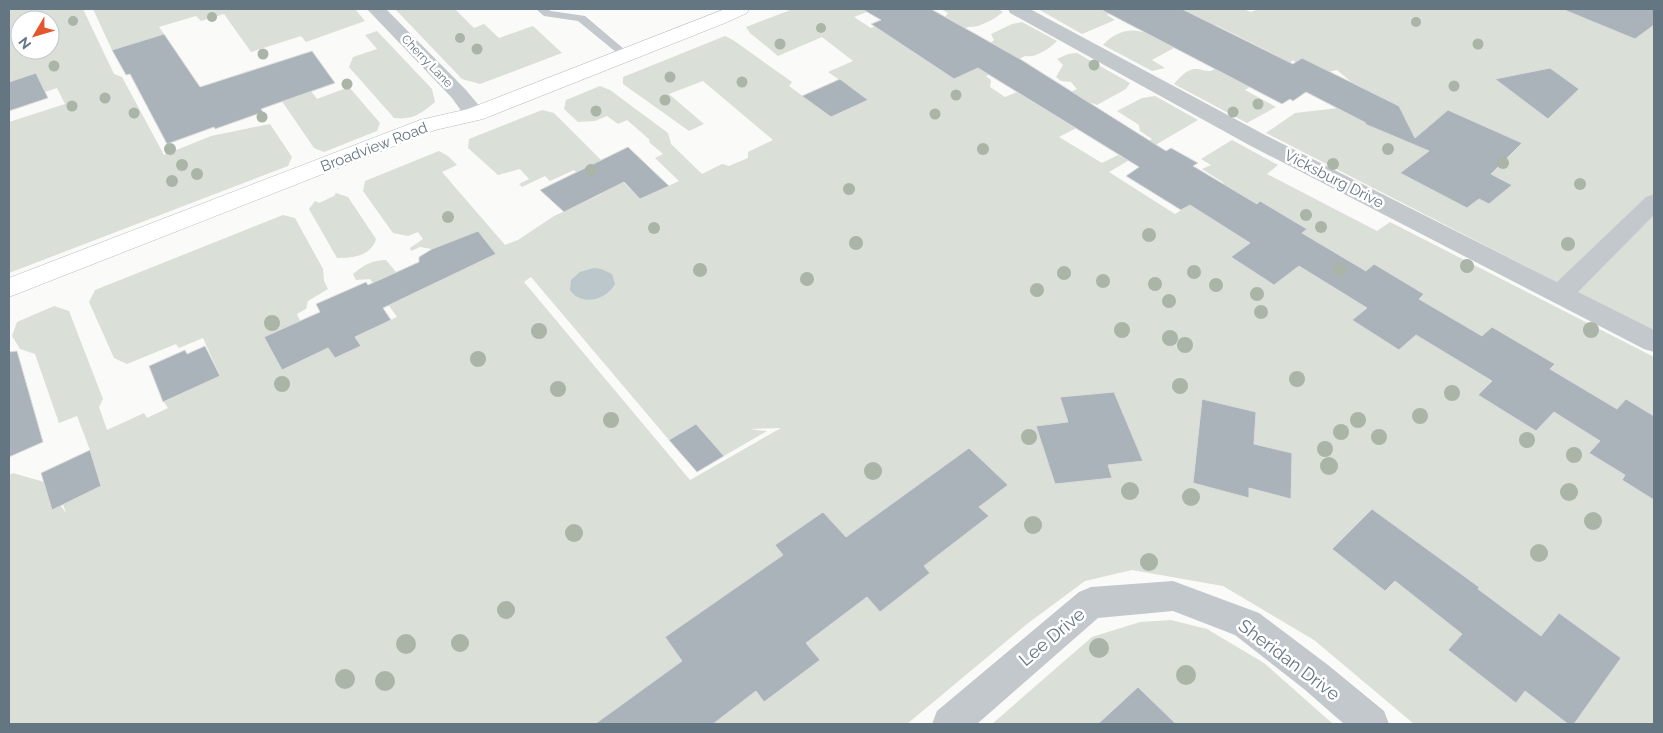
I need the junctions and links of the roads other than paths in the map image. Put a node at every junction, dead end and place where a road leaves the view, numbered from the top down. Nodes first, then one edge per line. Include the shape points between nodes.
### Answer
1 (376, 9) edge
2 (542, 9) edge
3 (740, 9) edge
4 (1018, 9) edge
5 (583, 13) edge
6 (626, 55) junction
7 (476, 114) junction
8 (1654, 202) edge
9 (9, 288) edge
10 (1561, 294) junction
11 (1654, 342) edge
12 (1173, 596) joint
13 (950, 724) edge
14 (1371, 724) edge

1 - 7 street, Cherry Lane
2 - 5 lane via 548,14
3 - 6 main road, Broadview Road
4 - 10 street, Vicksburg Drive via 1251,137
5 - 6 lane
6 - 7 main road, Broadview Road
7 - 9 main road, Broadview Road via 428,125
8 - 10 street
10 - 11 street, Vicksburg Drive
12 - 13 street, Lee Drive via 1091,603
12 - 14 street, Sheridan Drive via 1246,624

